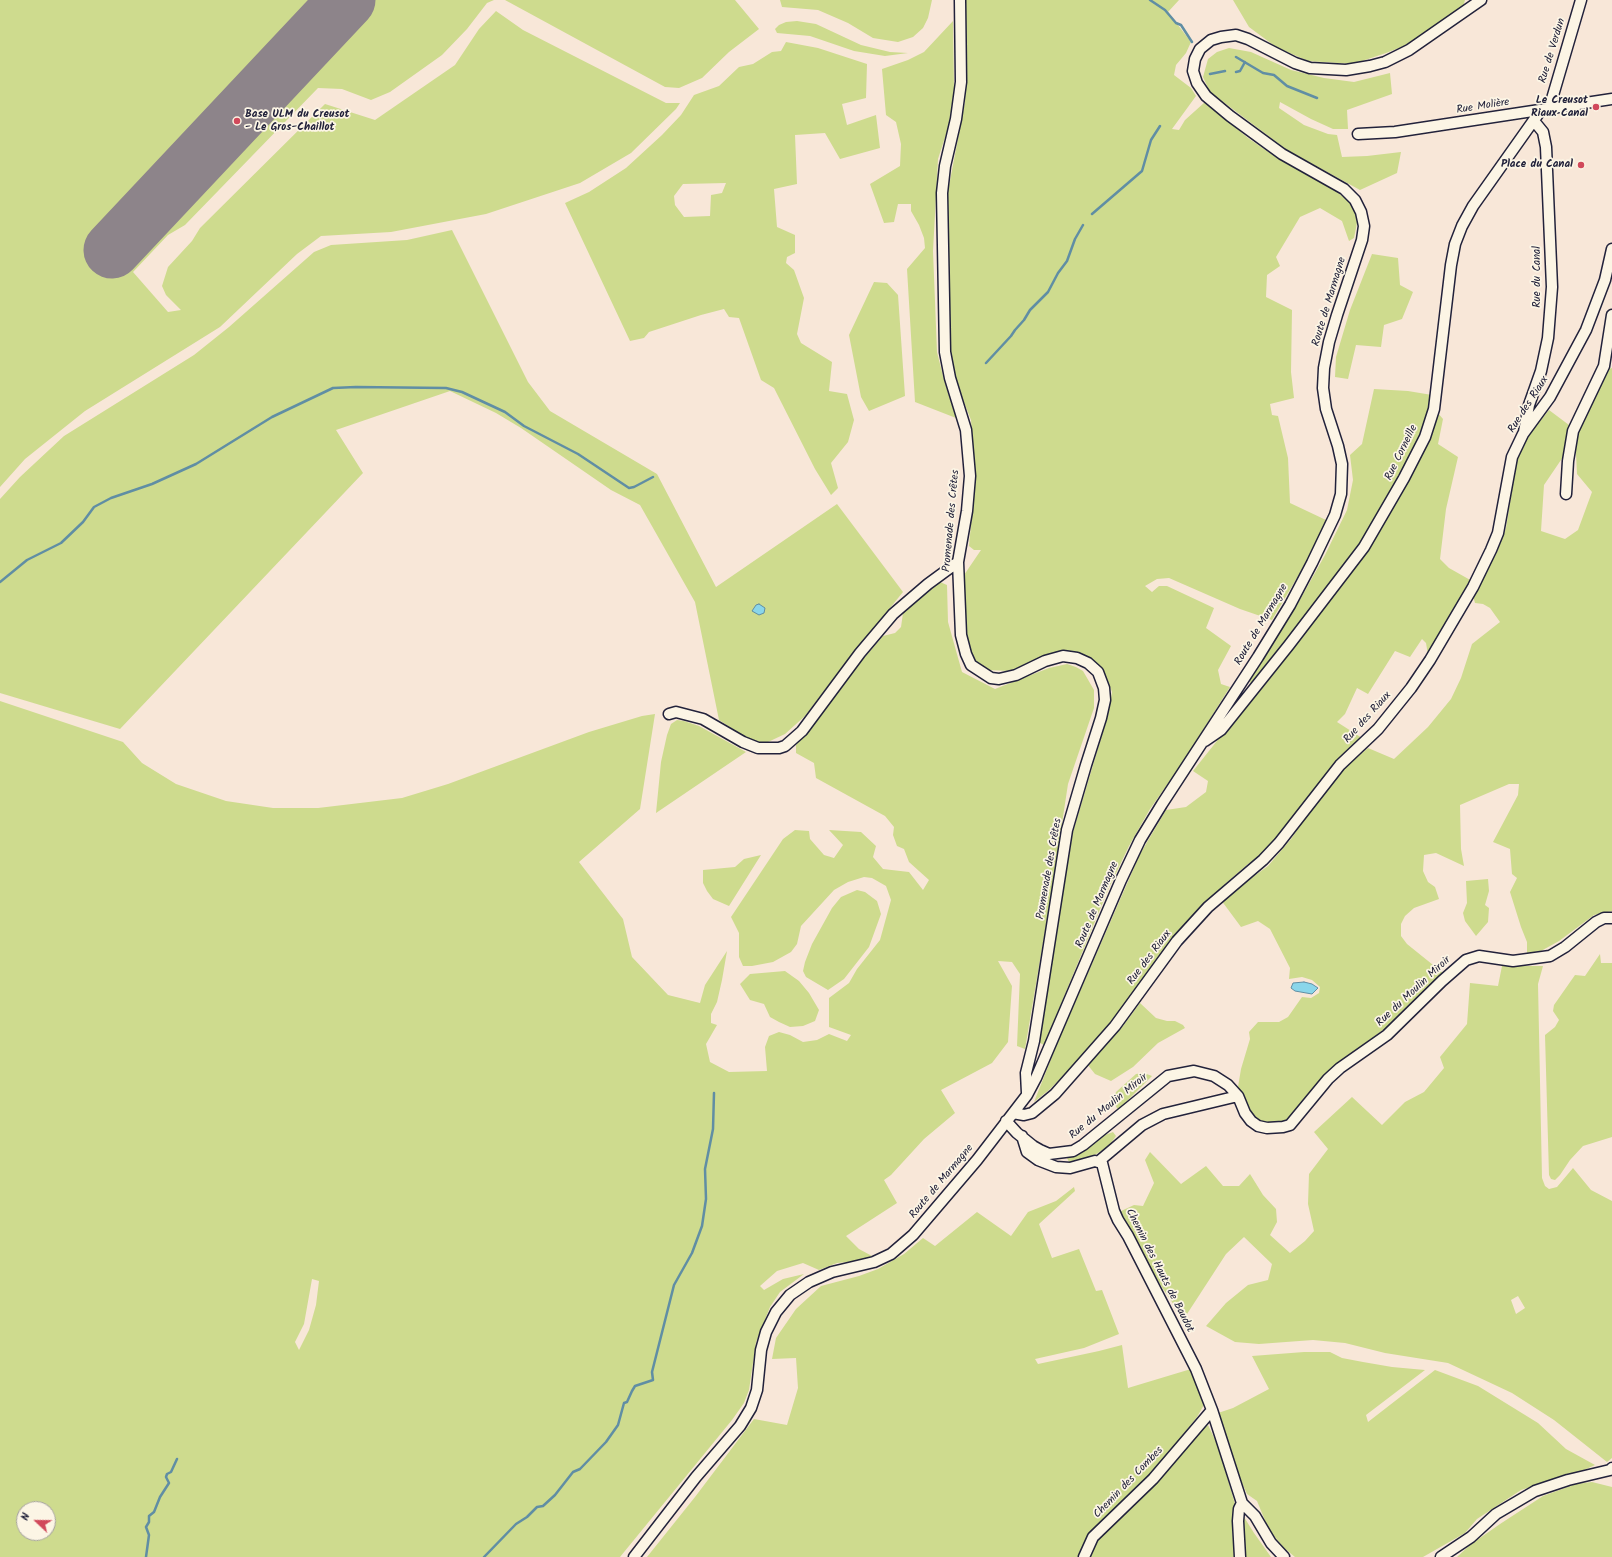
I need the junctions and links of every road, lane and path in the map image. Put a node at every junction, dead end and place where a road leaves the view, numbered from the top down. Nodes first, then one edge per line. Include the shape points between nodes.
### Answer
1 (960, 0) edge
2 (1481, 0) edge
3 (1581, 0) edge
4 (1612, 99) edge
5 (1545, 110) junction
6 (1534, 121) junction
7 (1358, 134) dead end
8 (1612, 250) edge
9 (1612, 315) edge
10 (1523, 434) junction
11 (1566, 494) dead end
12 (958, 562) junction
13 (669, 714) dead end
14 (1202, 743) junction
15 (1612, 918) edge
16 (1027, 1095) junction
17 (1238, 1096) junction
18 (1013, 1113) junction
19 (1006, 1121) junction
20 (1022, 1136) junction
21 (1098, 1162) junction
22 (1212, 1410) junction
23 (1611, 1470) edge
24 (1242, 1502) junction
25 (634, 1557) edge
26 (1084, 1557) edge
27 (1240, 1557) edge
28 (1284, 1557) edge
29 (1441, 1557) edge

1 - 12 street, Promenade des Crêtes via 961,82 942,193 945,352 966,430 970,476
2 - 14 street, Route de Marmagne via 1409,50 1370,66 1346,70 1310,68 1236,35 1211,40 1195,59 1193,71 1206,96 1282,154 1344,189 1355,200 1364,226 1324,368 1326,409 1342,464 1341,494 1335,515 1290,606
3 - 5 street, Rue de Verdun
4 - 5 street, Rue Molière
5 - 6 street, Rue Corneille
5 - 7 street, Rue Molière via 1395,132
6 - 10 street, Rue du Canal via 1542,132 1546,147 1552,287 1548,338
6 - 14 street, Rue Corneille via 1474,206 1454,244 1434,408 1425,438 1404,478 1364,547 1294,639 1220,730
8 - 10 street, Rue des Riaux via 1605,280 1586,330 1550,397
9 - 11 street via 1604,366 1573,431
10 - 18 street, Rue des Riaux via 1512,457 1496,538 1473,587 1411,688 1378,728 1340,765 1279,843 1208,907 1177,941 1114,1026 1055,1094 1032,1113
12 - 13 street via 893,614 860,653 802,731 785,746 758,748 703,719 676,712
12 - 16 street, Promenade des Crêtes via 961,635 971,665 990,678 999,679 1063,656 1077,658 1098,672 1104,688 1105,700 1101,718 1067,830 1034,1041 1026,1073
14 - 16 street, Route de Marmagne via 1140,840
15 - 17 street, Rue du Moulin Miroir via 1596,922 1550,956 1513,961 1479,956 1466,960 1387,1035 1336,1072 1290,1125 1275,1128 1258,1126 1245,1113
16 - 18 street, Route de Marmagne
17 - 20 street, Rue du Moulin Miroir via 1228,1085 1214,1076 1194,1071 1177,1073 1157,1083 1073,1151 1049,1154 1033,1146
17 - 21 street via 1163,1114 1142,1126
18 - 19 street, Route de Marmagne
19 - 20 street, Rue du Moulin Miroir
19 - 25 street, Route de Marmagne via 977,1160 913,1235 891,1254 874,1262 832,1272 790,1294 776,1312 766,1332 760,1350 757,1390 740,1426
20 - 21 street via 1027,1152 1038,1160 1070,1168
21 - 22 street, Chemin des Hauts de Baudot via 1102,1162 1118,1220 1196,1369
22 - 24 street
22 - 26 street, Chemin des Combes via 1153,1479 1093,1536
23 - 29 street via 1535,1491 1496,1514
24 - 27 street via 1239,1509
24 - 28 street

